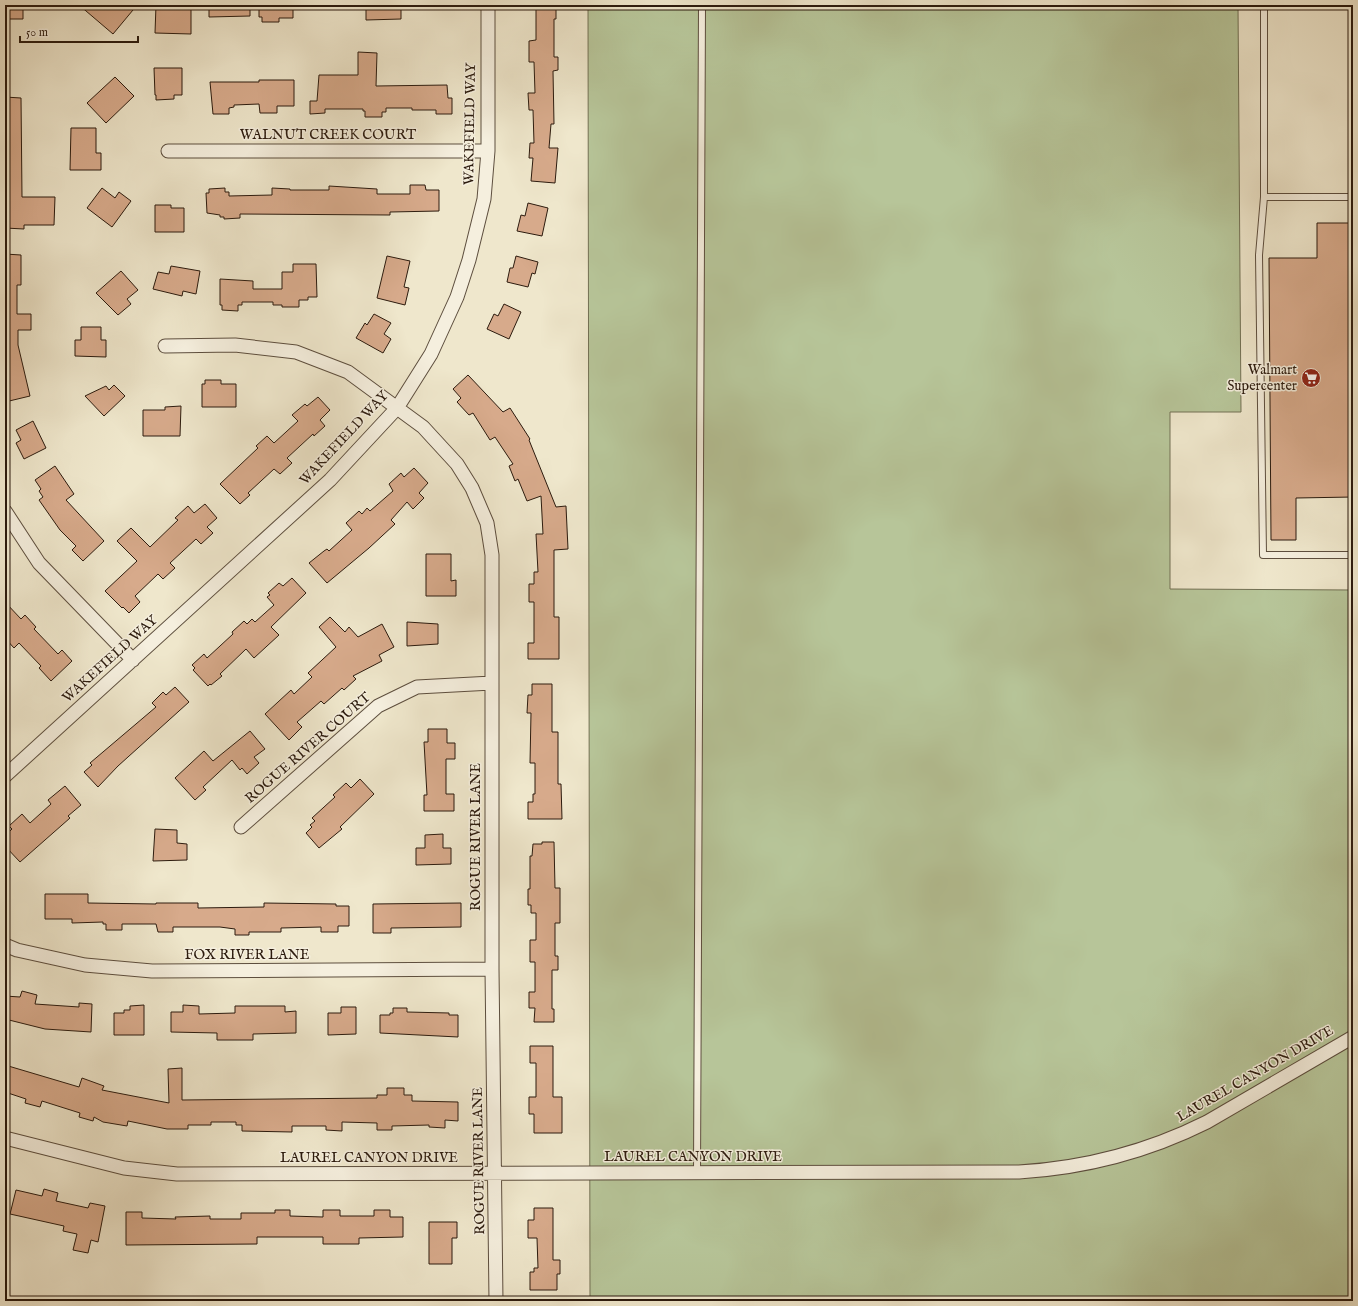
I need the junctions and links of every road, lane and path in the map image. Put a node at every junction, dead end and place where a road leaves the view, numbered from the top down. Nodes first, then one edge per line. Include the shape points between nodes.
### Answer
1 (488, 5) edge
2 (702, 5) edge
3 (1264, 5) edge
4 (168, 151) dead end
5 (488, 151) junction
6 (1264, 198) junction
7 (1353, 198) edge
8 (165, 346) dead end
9 (397, 408) junction
10 (5, 511) edge
11 (1353, 555) edge
12 (133, 660) junction
13 (492, 683) junction
14 (5, 776) edge
15 (241, 827) dead end
16 (5, 945) edge
17 (492, 970) junction
18 (1353, 1037) edge
19 (5, 1138) edge
20 (697, 1173) junction
21 (494, 1174) junction
22 (496, 1301) edge

1 - 5 street, WAKEFIELD WAY
2 - 20 lane
3 - 6 lane
4 - 5 street, WALNUT CREEK COURT
5 - 9 street, WAKEFIELD WAY via 484,198 457,297 431,354
6 - 7 lane
6 - 11 lane via 1259,255 1263,555
8 - 9 street, ROGUE RIVER LANE via 235,345 296,352 348,372
9 - 12 street, WAKEFIELD WAY via 330,480
9 - 13 street, ROGUE RIVER LANE via 423,428 458,464 487,523 492,554
10 - 12 street via 39,563
12 - 14 street, WAKEFIELD WAY
13 - 15 street, ROGUE RIVER COURT via 416,687 378,706
13 - 17 street, ROGUE RIVER LANE
16 - 17 street, FOX RIVER LANE via 85,965 152,971
17 - 21 street, ROGUE RIVER LANE
18 - 20 street, LAUREL CANYON DRIVE via 1201,1125 1156,1145 1102,1162 1019,1172
19 - 21 street, LAUREL CANYON DRIVE via 124,1168 177,1174
20 - 21 street, LAUREL CANYON DRIVE
21 - 22 street, ROGUE RIVER LANE

